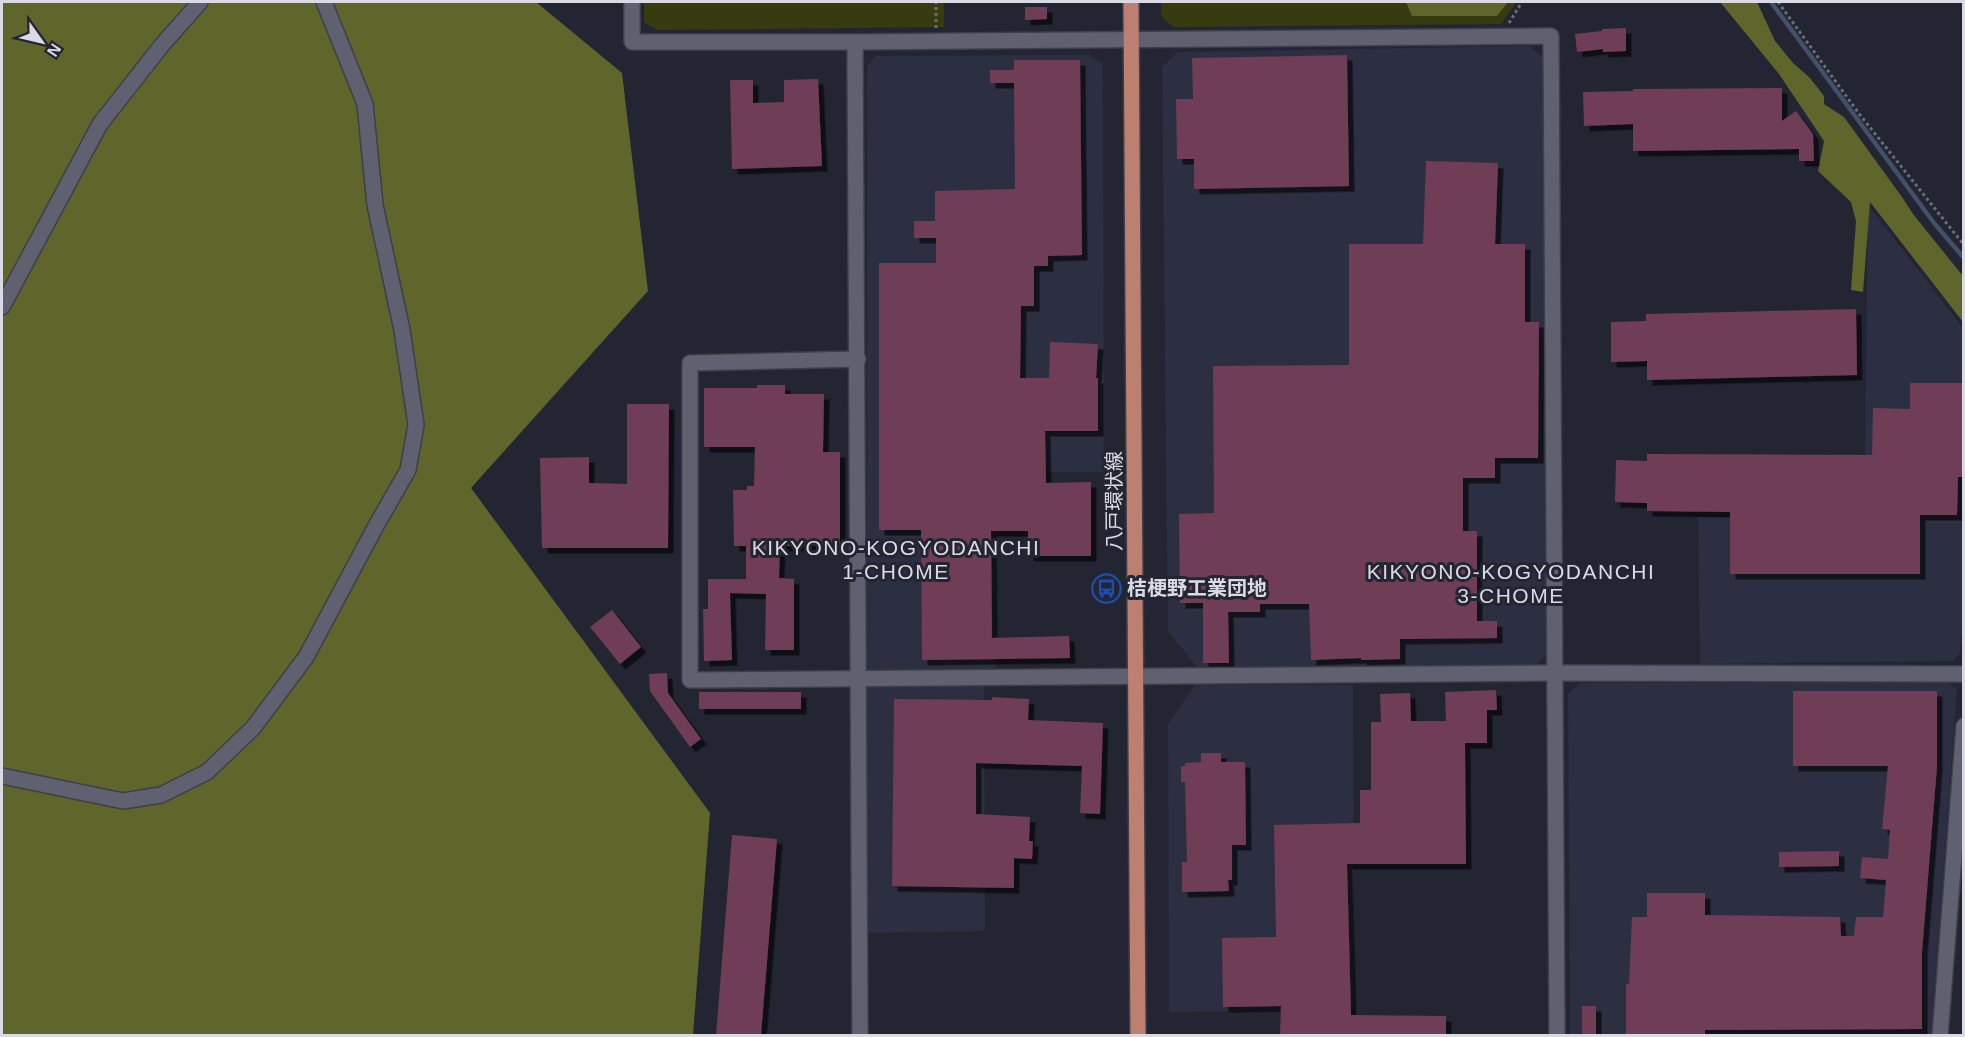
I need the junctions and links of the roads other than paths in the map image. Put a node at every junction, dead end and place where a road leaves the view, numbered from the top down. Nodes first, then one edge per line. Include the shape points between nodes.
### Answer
1 (200, 2) edge
2 (324, 2) edge
3 (632, 2) edge
4 (1131, 2) edge
5 (1132, 39) junction
6 (855, 42) junction
7 (2, 307) edge
8 (858, 359) junction
9 (1555, 674) junction
10 (1964, 674) edge
11 (1136, 676) junction
12 (858, 680) junction
13 (1964, 726) edge
14 (2, 776) edge
15 (860, 1035) edge
16 (1138, 1035) edge
17 (1557, 1035) edge
18 (1940, 1035) edge

1 - 7 street via 100,124
2 - 14 street via 365,104 375,205 402,330 416,424 408,470 306,657 253,728 207,772 161,795 123,801
3 - 6 street via 632,42
4 - 5 main road, 八戸環状線
5 - 6 street
5 - 9 street via 1551,36
5 - 11 main road, 八戸環状線
6 - 8 street
8 - 12 street
8 - 12 street via 690,363 690,680
9 - 10 street
9 - 11 street
9 - 17 street
11 - 12 street
11 - 16 main road, 八戸環状線
12 - 15 street
13 - 18 street

